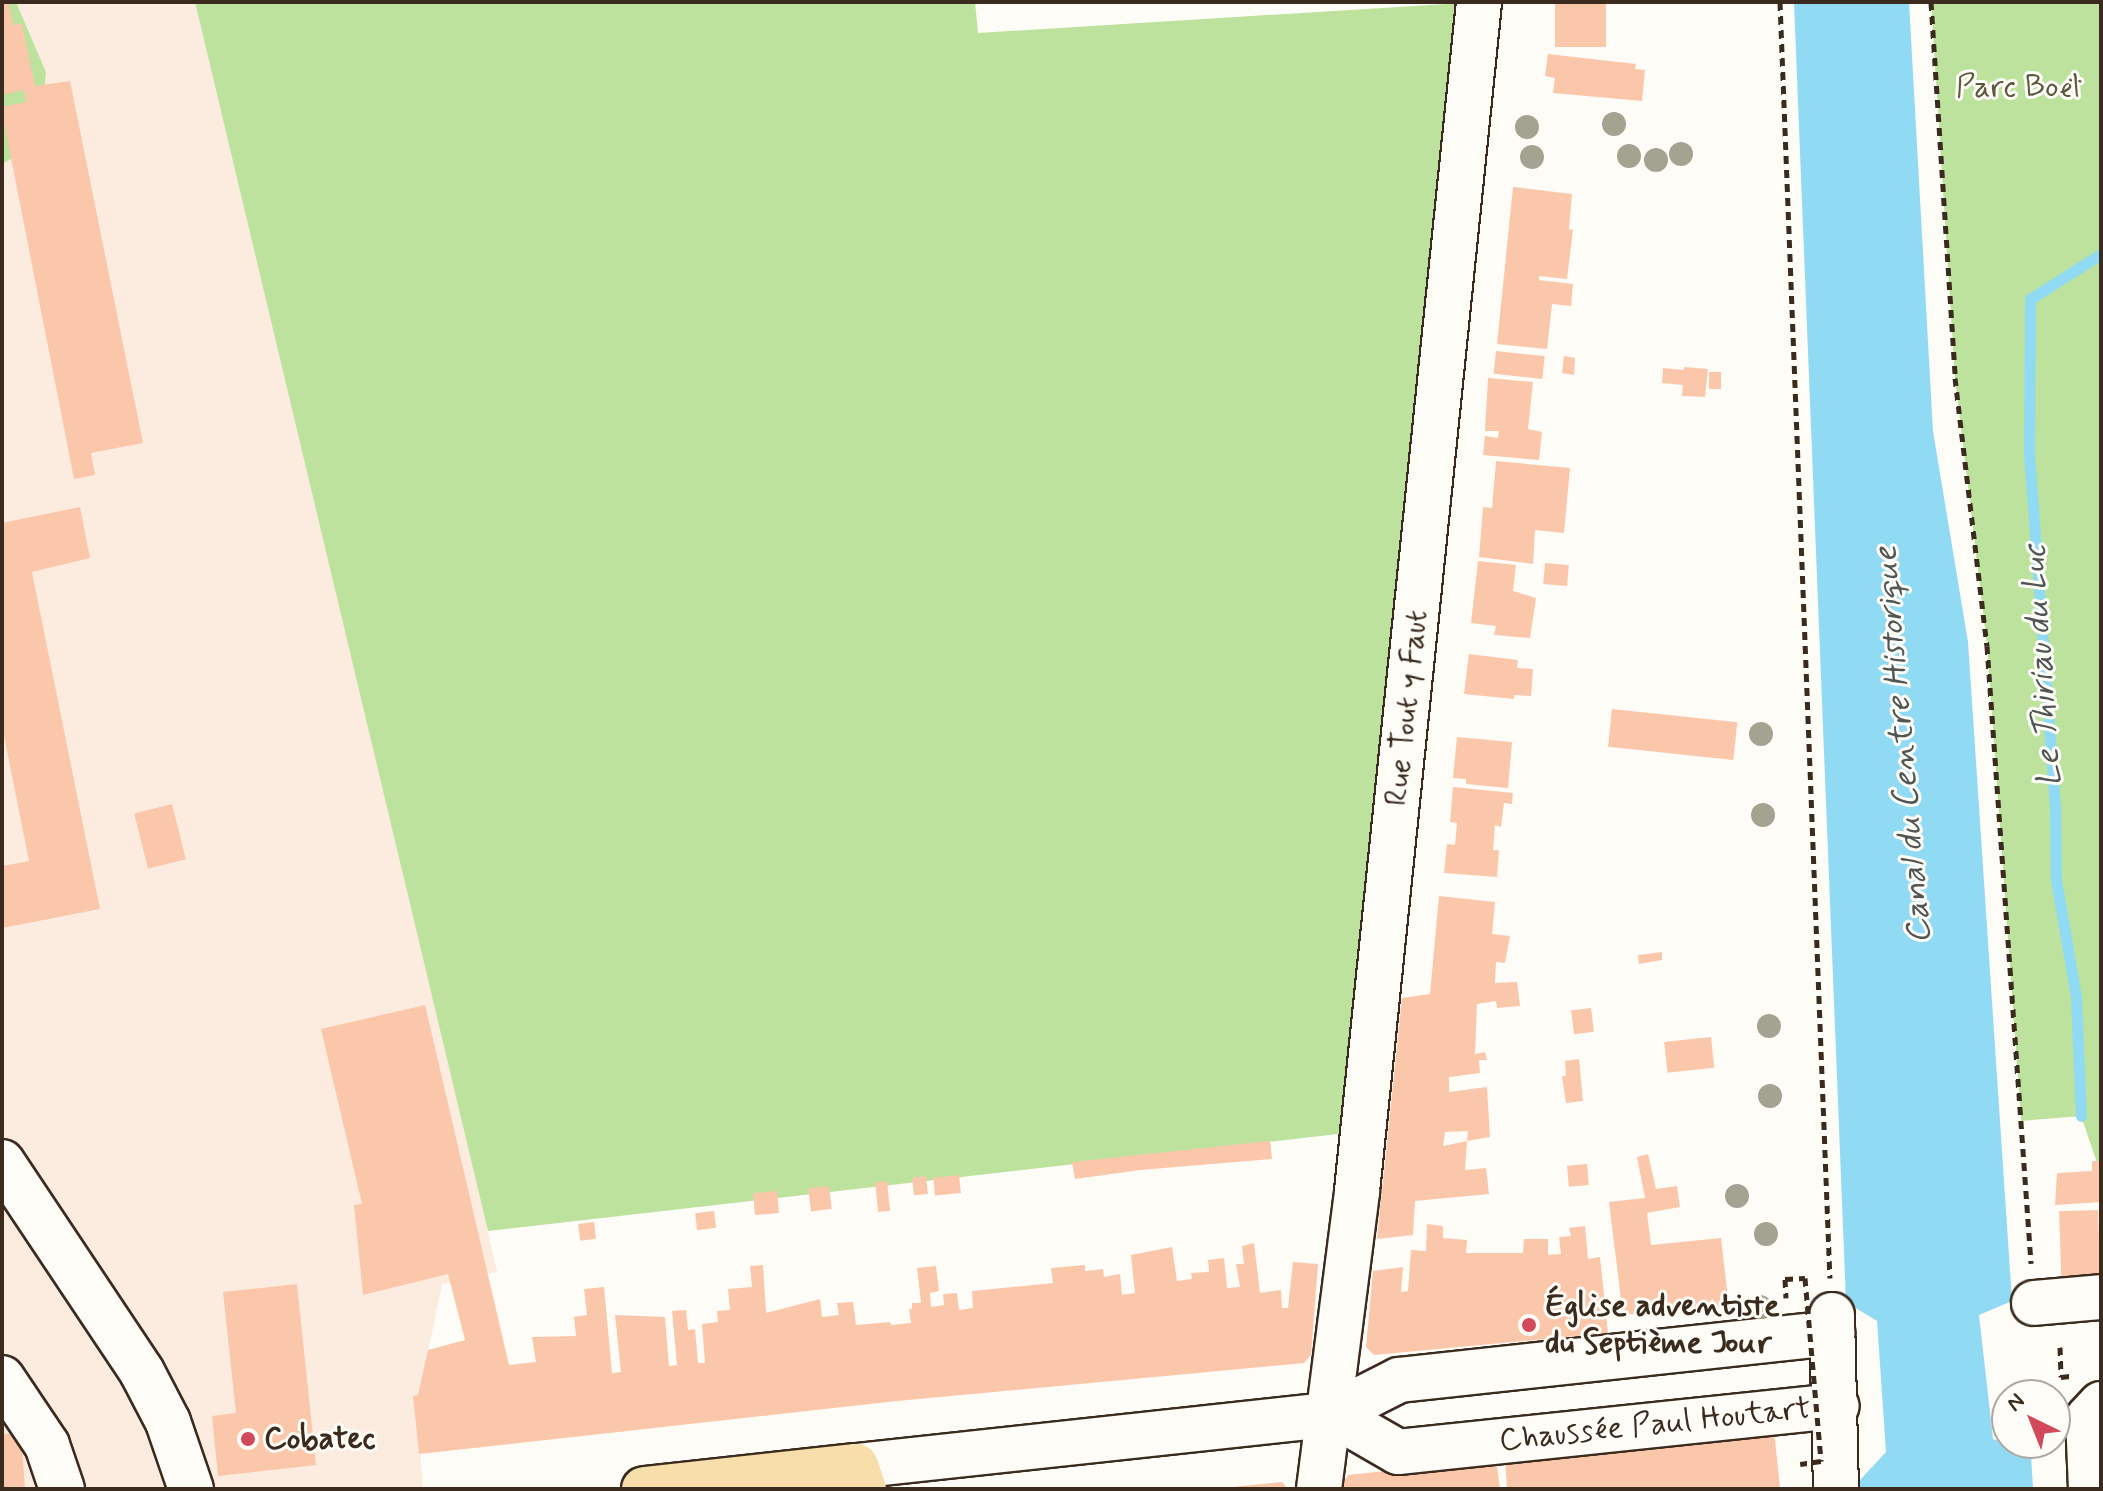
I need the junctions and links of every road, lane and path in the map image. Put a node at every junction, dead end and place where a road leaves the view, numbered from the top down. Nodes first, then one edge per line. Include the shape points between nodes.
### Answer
1 (1479, 2) edge
2 (1780, 2) edge
3 (1931, 2) edge
4 (2, 1162) edge
5 (1785, 1279) dead end
6 (2101, 1297) edge
7 (2034, 1303) joint
8 (1832, 1324) junction
9 (2060, 1347) dead end
10 (2061, 1377) dead end
11 (2, 1378) edge
12 (1837, 1406) junction
13 (2095, 1411) edge
14 (1332, 1414) junction
15 (1800, 1464) dead end
16 (860, 1477) edge
17 (62, 1489) edge
18 (191, 1489) edge
19 (644, 1489) edge
20 (1319, 1489) edge
21 (1836, 1489) edge
22 (2091, 1489) edge

1 - 14 street, Rue Tout y Faut
2 - 8 path
3 - 7 path via 1955,378 1987,646
4 - 18 street via 142,1372 168,1422
5 - 15 path, bridge via 1805,1278 1821,1461
6 - 7 street
8 - 12 street, Chaussée Paul Houtart
8 - 14 street via 1399,1380
9 - 10 path
11 - 17 street via 47,1445
12 - 14 street, Chaussée Paul Houtart via 1398,1452
12 - 21 street
13 - 22 street
14 - 16 street
14 - 20 street, Rue Tout y Faut
16 - 19 main road

